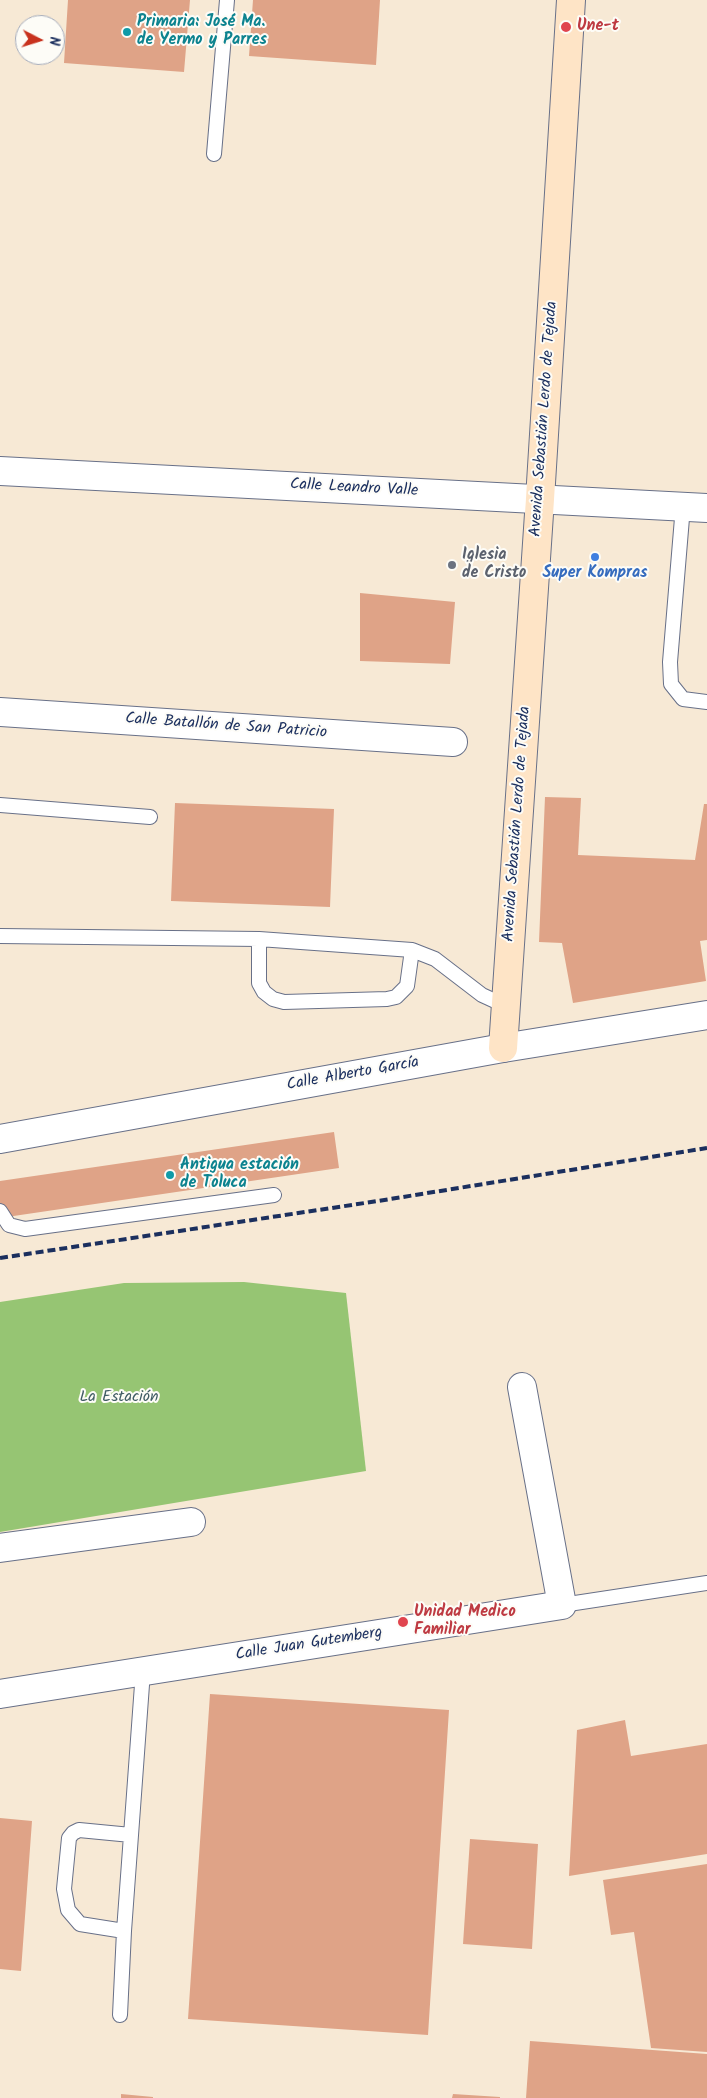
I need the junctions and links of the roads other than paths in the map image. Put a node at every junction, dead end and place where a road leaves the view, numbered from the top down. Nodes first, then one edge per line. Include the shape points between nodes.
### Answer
1 (227, 0) edge
2 (571, 0) edge
3 (214, 154) dead end
4 (0, 471) edge
5 (540, 499) junction
6 (695, 507) edge
7 (707, 702) edge
8 (0, 712) edge
9 (452, 742) dead end
10 (0, 805) edge
11 (150, 817) dead end
12 (0, 936) edge
13 (258, 939) junction
14 (412, 950) junction
15 (506, 1006) junction
16 (707, 1015) edge
17 (503, 1048) junction
18 (0, 1139) edge
19 (274, 1195) dead end
20 (0, 1211) edge
21 (522, 1387) dead end
22 (190, 1522) dead end
23 (0, 1548) edge
24 (707, 1583) edge
25 (562, 1605) junction
26 (143, 1671) junction
27 (0, 1694) edge
28 (131, 1835) junction
29 (124, 1931) junction
30 (120, 2016) dead end

1 - 3 lane
2 - 5 main road, Avenida Sebastián Lerdo de Tejada
4 - 5 street, Calle Leandro Valle
5 - 6 street, Calle Leandro Valle
5 - 15 main road, Avenida Sebastián Lerdo de Tejada
6 - 7 lane via 670,662 671,684 683,699
8 - 9 street, Calle Batallón de San Patricio
10 - 11 lane
12 - 13 lane
13 - 14 lane
13 - 14 lane via 259,983 269,996 284,1002 396,997 407,986
14 - 15 lane via 434,959 482,995
15 - 17 main road, Avenida Sebastián Lerdo de Tejada
16 - 17 street, Calle Alberto García
17 - 18 street, Calle Alberto García
19 - 20 lane via 25,1229 9,1225
21 - 25 street
22 - 23 street
24 - 25 lane, Calle Juan Gutemberg
25 - 26 street, Calle Juan Gutemberg
26 - 27 street, Calle Juan Gutemberg
26 - 28 lane
28 - 29 lane
28 - 29 lane via 79,1830 73,1833 69,1838 64,1889 68,1910 80,1924
29 - 30 lane

